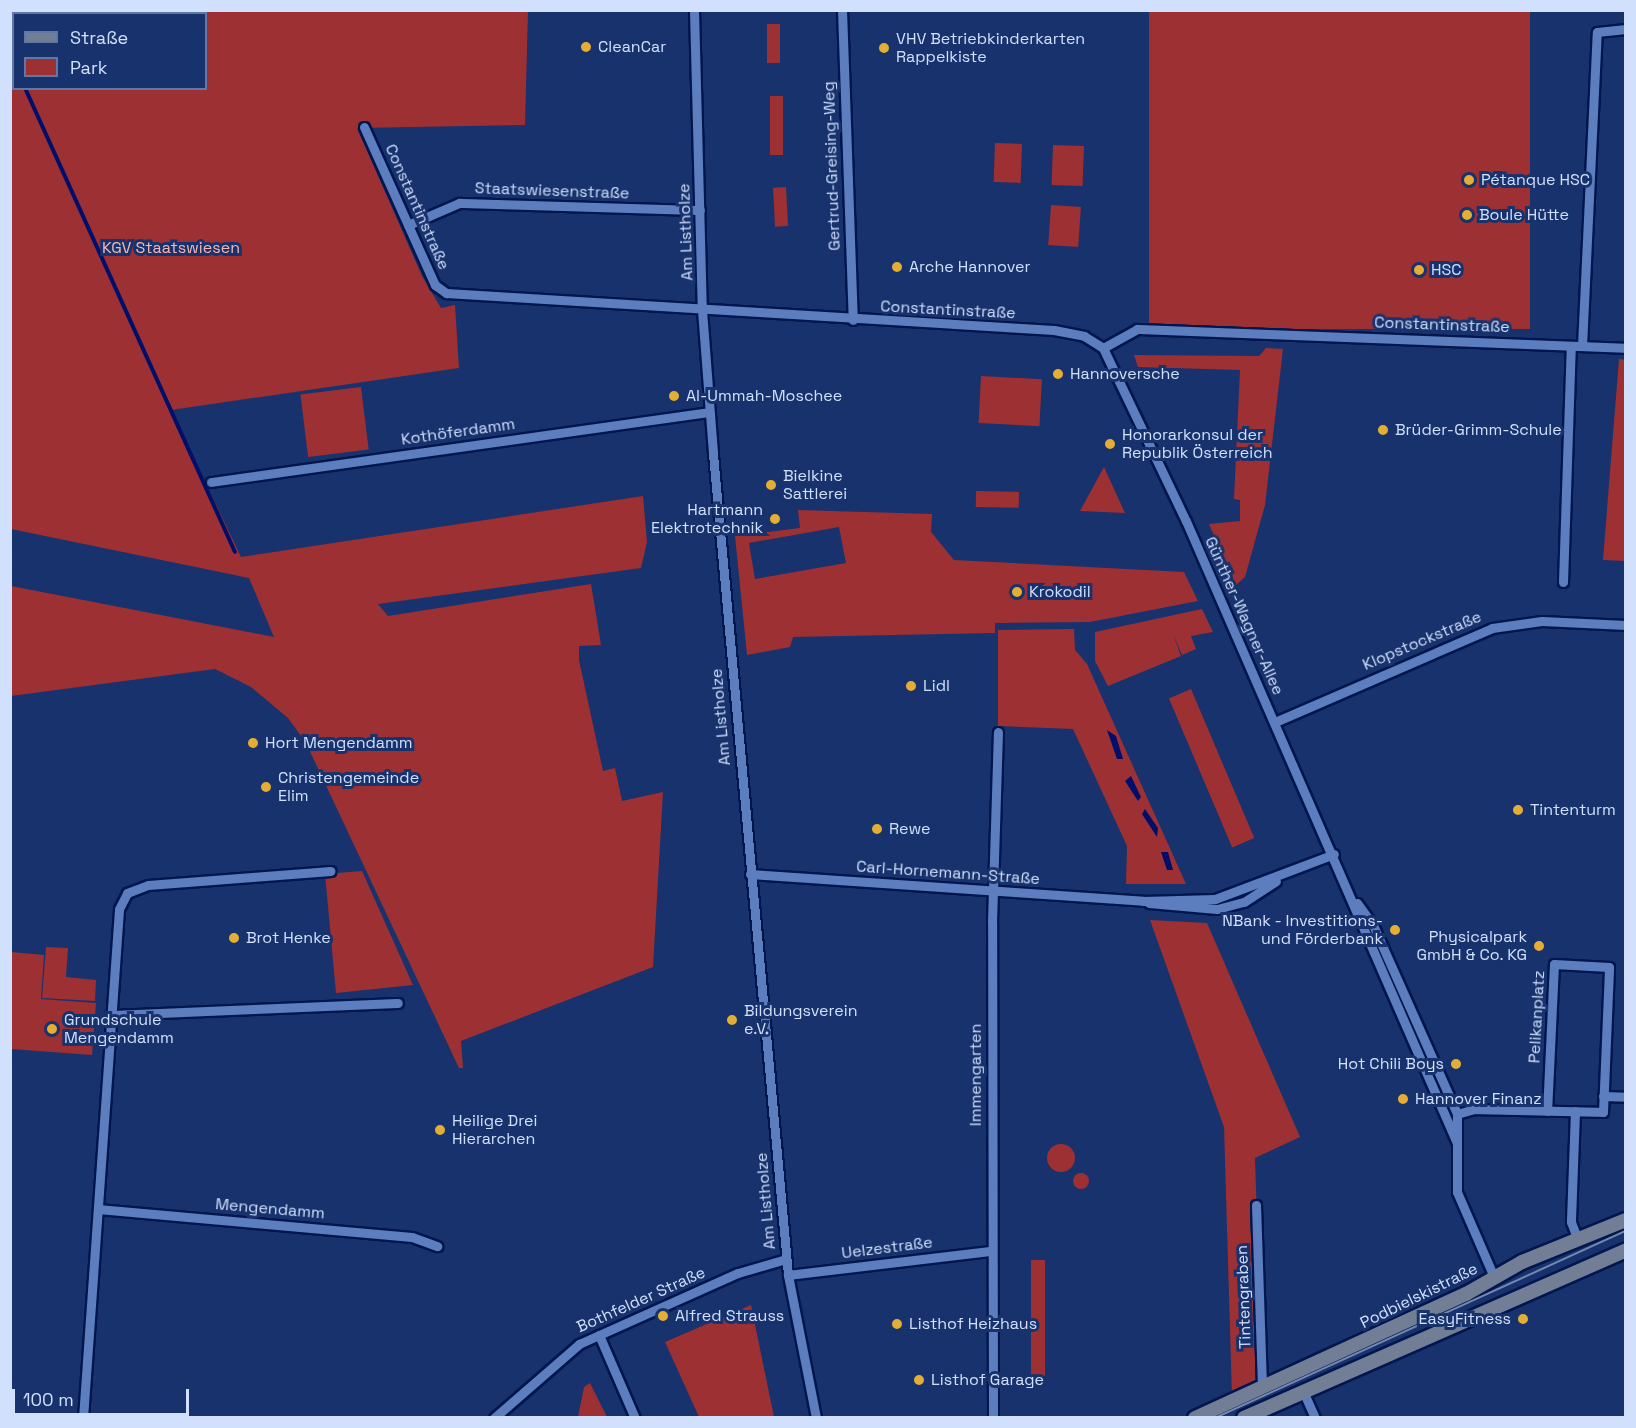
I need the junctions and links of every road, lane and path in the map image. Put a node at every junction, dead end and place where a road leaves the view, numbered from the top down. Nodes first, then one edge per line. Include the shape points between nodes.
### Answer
1 (694, 10) edge
2 (842, 10) edge
3 (1626, 29) edge
4 (364, 127) dead end
5 (700, 210) junction
6 (408, 225) junction
7 (702, 310) junction
8 (853, 320) junction
9 (1571, 346) junction
10 (1582, 346) junction
11 (1102, 348) junction
12 (1626, 348) edge
13 (709, 412) junction
14 (211, 482) dead end
15 (1563, 582) dead end
16 (1626, 625) edge
17 (1275, 722) junction
18 (998, 732) dead end
19 (1334, 854) junction
20 (330, 871) dead end
21 (750, 874) junction
22 (993, 891) junction
23 (1354, 899) junction
24 (398, 1003) dead end
25 (111, 1015) junction
26 (1604, 1096) junction
27 (1626, 1097) edge
28 (1547, 1111) junction
29 (1575, 1111) junction
30 (1457, 1114) junction
31 (1457, 1143) junction
32 (1256, 1205) dead end
33 (98, 1209) junction
34 (1626, 1220) edge
35 (1578, 1240) junction
36 (436, 1246) dead end
37 (1626, 1250) edge
38 (990, 1251) junction
39 (786, 1259) junction
40 (788, 1275) junction
41 (1494, 1277) junction
42 (1505, 1302) junction
43 (599, 1335) junction
44 (1262, 1388) junction
45 (1303, 1392) junction
46 (83, 1418) edge
47 (494, 1418) edge
48 (635, 1418) edge
49 (816, 1418) edge
50 (993, 1418) edge
51 (1194, 1418) edge
52 (1244, 1418) edge
53 (1315, 1418) edge

1 - 5 street, Am Listholze
2 - 8 street, Gertrud-Greising-Weg
3 - 10 street via 1597,32
4 - 6 street, Constantinstraße
5 - 6 street, Staatswiesenstraße via 459,203
5 - 7 street, Am Listholze
6 - 7 street, Constantinstraße via 435,285 446,293
7 - 8 street, Constantinstraße
7 - 13 street, Am Listholze
8 - 11 street, Constantinstraße via 1069,332
9 - 10 street, Constantinstraße
9 - 11 street, Constantinstraße via 1137,329
9 - 15 street
10 - 12 street, Constantinstraße
11 - 17 street, Günther-Wagner-Allee via 1119,374
13 - 14 street, Kothöferdamm
13 - 21 street, Am Listholze
16 - 17 street, Klopstockstraße via 1542,621 1492,628
17 - 19 street, Günther-Wagner-Allee
18 - 22 street, Immengarten
19 - 22 street, Carl-Hornemann-Straße via 1276,881 1244,902 1217,909 1166,908 1143,901
19 - 23 street, Günther-Wagner-Allee
20 - 25 street via 148,885 127,894 119,909
21 - 22 street, Carl-Hornemann-Straße
21 - 39 street, Am Listholze
22 - 38 street, Immengarten
23 - 30 street, Günther-Wagner-Allee via 1373,925
23 - 31 street, Günther-Wagner-Allee via 1362,930
24 - 25 street
25 - 33 street
26 - 27 street
26 - 28 street, Pelikanplatz via 1609,966 1554,964
26 - 29 street via 1603,1112
28 - 29 street
28 - 30 street via 1475,1109
29 - 35 street via 1571,1222
30 - 31 street, Günther-Wagner-Allee
31 - 41 street, Günther-Wagner-Allee via 1457,1192
32 - 44 street, Tintengraben
33 - 36 street, Mengendamm via 412,1237
33 - 46 street
34 - 35 main road, Podbielskistraße
35 - 41 main road, Podbielskistraße
37 - 42 main road
38 - 40 street, Uelzestraße
38 - 50 street, Immengarten
39 - 40 street, Am Listholze
39 - 43 street, Bothfelder Straße via 738,1273
40 - 49 street, Am Listholze
41 - 42 main road
41 - 44 main road, Podbielskistraße
42 - 45 main road
43 - 47 street, Bothfelder Straße via 554,1361
43 - 48 street
44 - 51 main road, Podbielskistraße
45 - 52 main road
45 - 53 street

